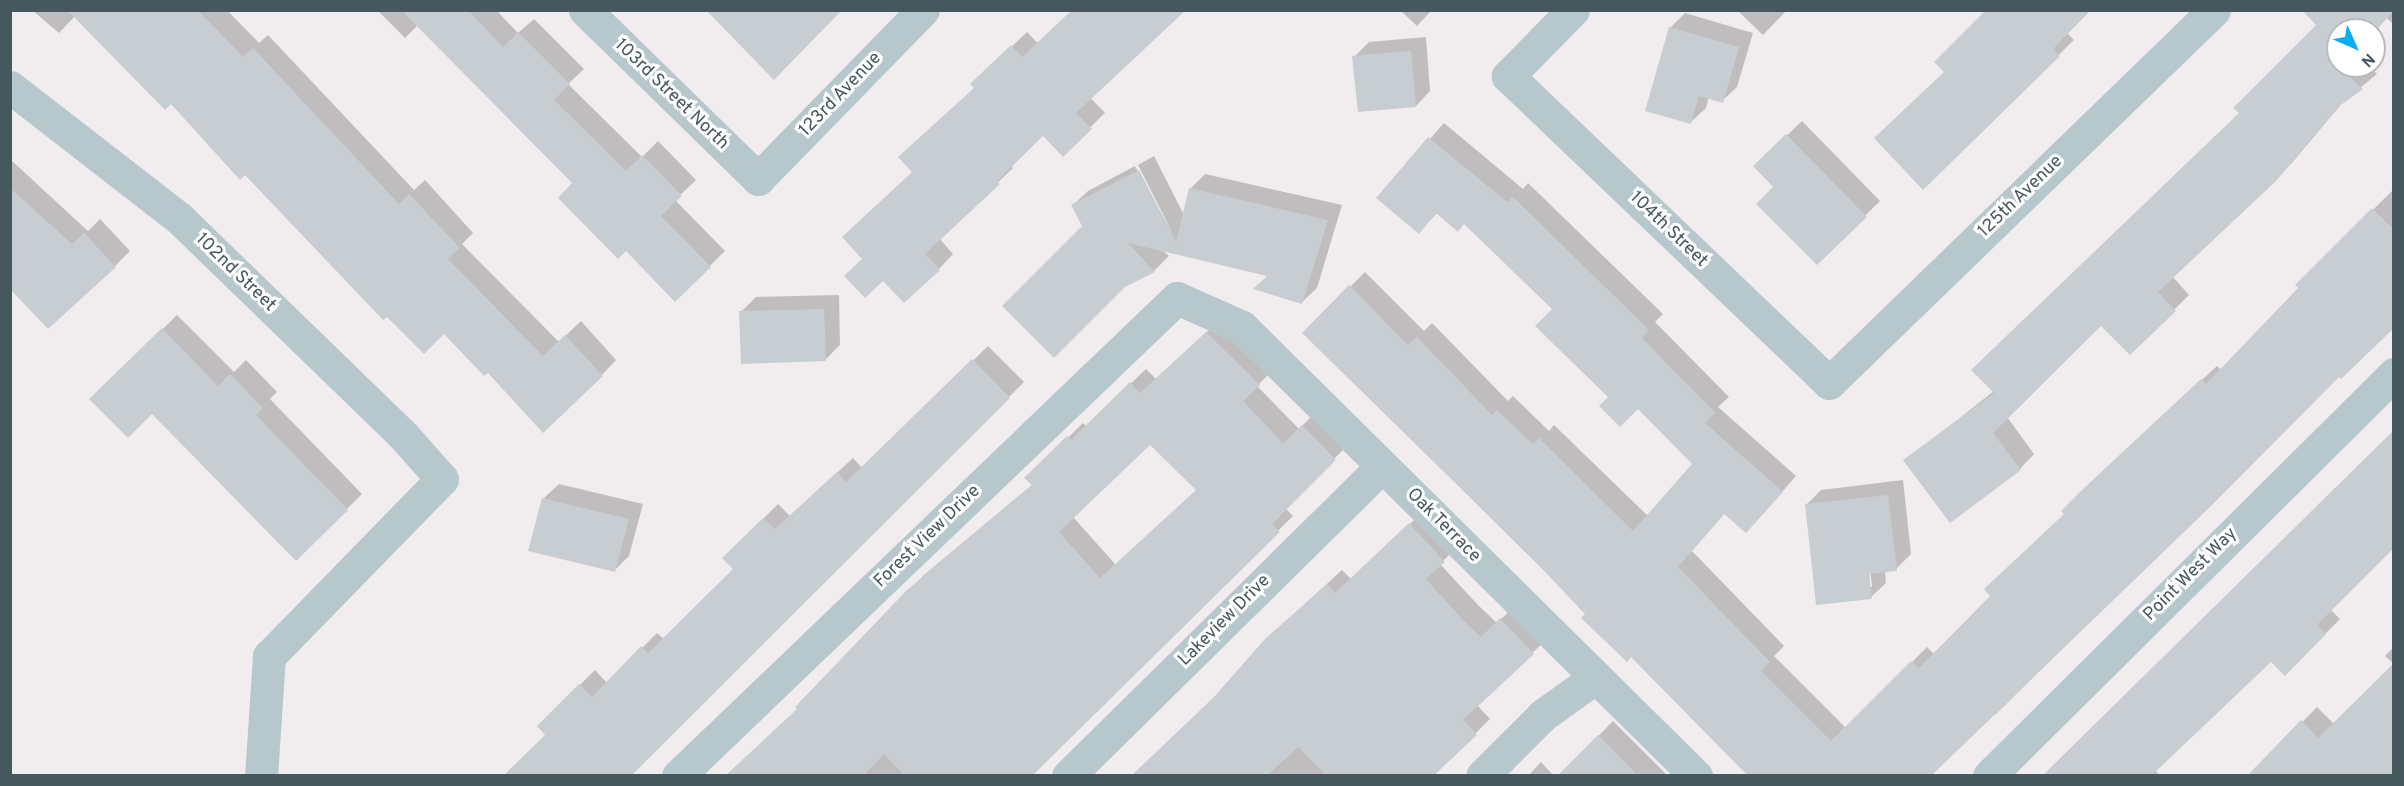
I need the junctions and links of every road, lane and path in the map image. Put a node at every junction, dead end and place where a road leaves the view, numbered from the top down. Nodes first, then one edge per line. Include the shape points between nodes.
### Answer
1 (585, 10) edge
2 (923, 10) edge
3 (1573, 10) edge
4 (2214, 10) edge
5 (10, 87) edge
6 (758, 179) joint
7 (1177, 298) joint
8 (2394, 374) edge
9 (1829, 383) joint
10 (1382, 466) junction
11 (1596, 677) junction
12 (261, 776) edge
13 (678, 776) edge
14 (1068, 776) edge
15 (1482, 776) edge
16 (1696, 776) edge
17 (1989, 776) edge

1 - 6 street, 103rd Street North
2 - 6 street, 123rd Avenue
3 - 9 street, 104th Street via 1508,76
4 - 9 street, 125th Avenue
5 - 12 street, 102nd Street via 179,218 402,434 442,479 269,656
7 - 10 street, Oak Terrace via 1242,327
7 - 13 street, Forest View Drive
8 - 17 street, Point West Way
10 - 11 street, Oak Terrace
10 - 14 street, Lakeview Drive
11 - 15 street via 1543,715
11 - 16 street, Oak Terrace

